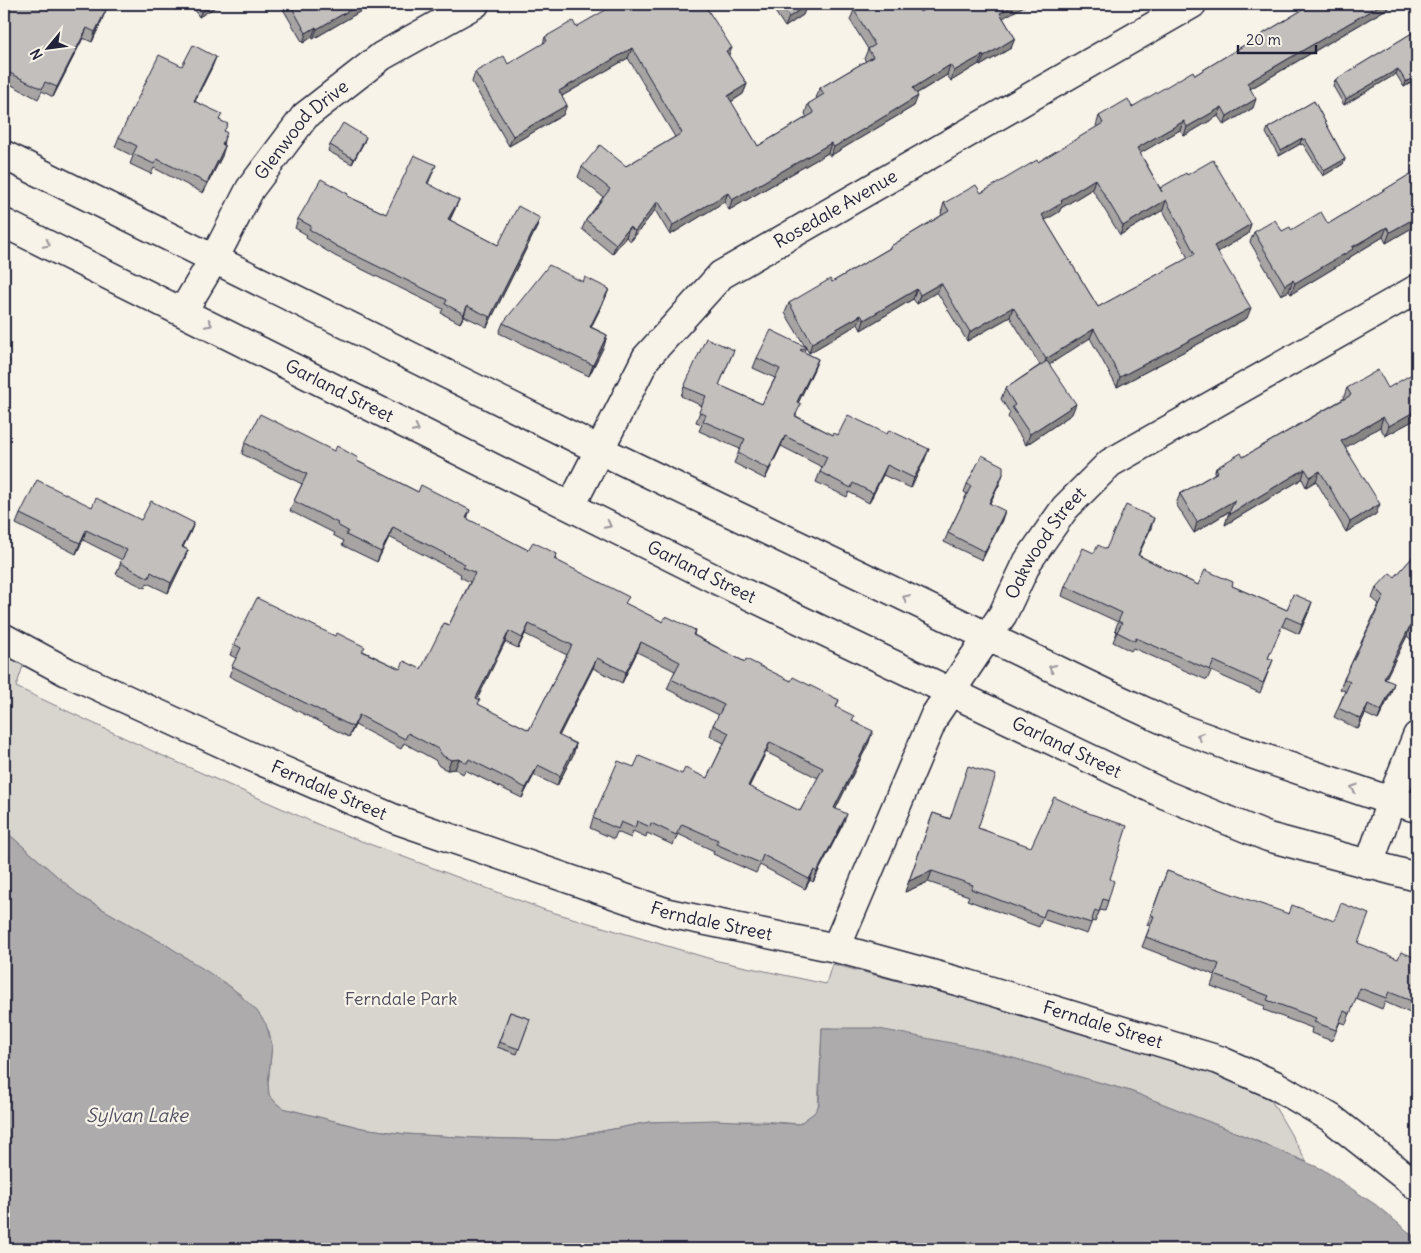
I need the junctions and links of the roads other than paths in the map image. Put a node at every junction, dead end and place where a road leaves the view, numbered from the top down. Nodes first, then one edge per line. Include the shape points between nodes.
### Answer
1 (475, 4) edge
2 (1192, 4) edge
3 (4, 155) edge
4 (4, 222) edge
5 (214, 259) junction
6 (1417, 290) edge
7 (182, 311) junction
8 (600, 450) junction
9 (571, 506) junction
10 (4, 638) edge
11 (988, 638) junction
12 (951, 692) junction
13 (1417, 736) edge
14 (1391, 801) junction
15 (1417, 808) edge
16 (1369, 865) junction
17 (1417, 877) edge
18 (836, 948) junction
19 (1417, 1186) edge

1 - 5 street, Glenwood Drive via 382,56 305,116 250,189
2 - 8 street, Rosedale Avenue via 721,275 646,358
3 - 5 street
4 -> 7 street, Garland Street
5 - 7 street, Glenwood Drive
5 - 8 street
6 - 11 street, Oakwood Street via 1110,463 1064,508 1028,561
7 -> 9 street, Garland Street
8 - 9 street, Rosedale Avenue
11 -> 8 street
9 -> 12 street, Garland Street
10 - 18 street, Ferndale Street via 67,672 395,819 668,913
11 - 12 street, Oakwood Street
14 -> 11 street via 1186,730
12 - 16 street, Garland Street via 1166,795 1232,823 1295,846
12 - 18 street, Oakwood Street via 935,715
13 - 14 street
14 - 15 street
14 - 16 street
16 - 17 street, Garland Street
18 - 19 street, Ferndale Street via 1219,1060 1275,1085 1331,1118

